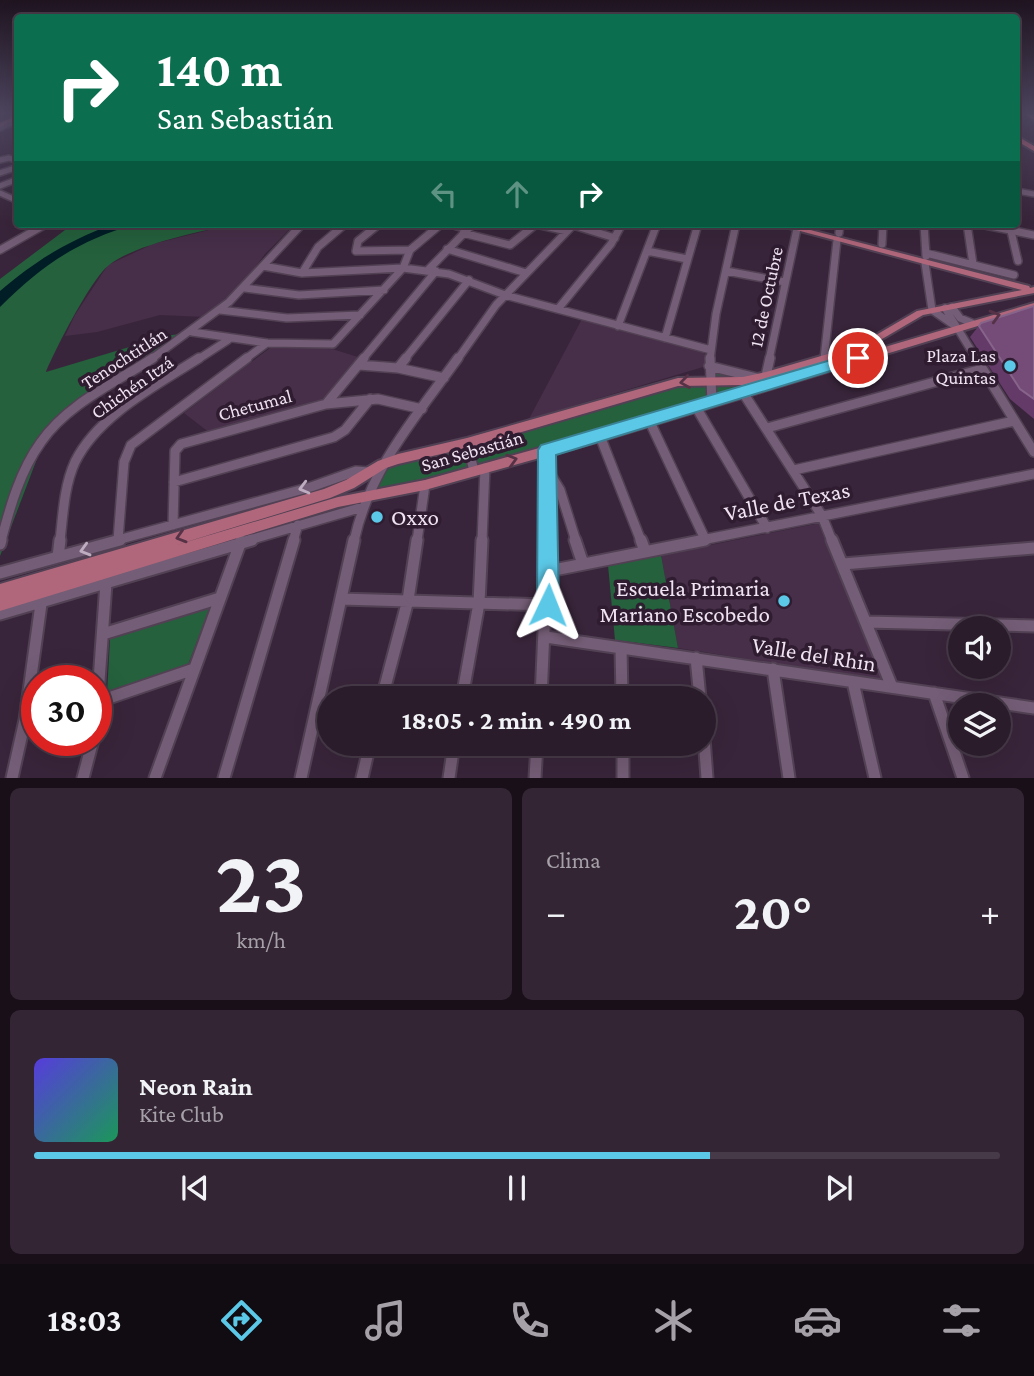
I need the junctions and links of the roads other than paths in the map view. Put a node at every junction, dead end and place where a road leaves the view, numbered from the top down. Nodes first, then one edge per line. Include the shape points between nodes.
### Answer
1 (0, 193) edge
2 (14, 195) edge
3 (9, 197) junction
4 (14, 199) edge
5 (39, 228) edge
6 (298, 228) edge
7 (340, 228) edge
8 (374, 228) edge
9 (436, 228) edge
10 (531, 228) edge
11 (554, 228) edge
12 (570, 228) edge
13 (585, 228) edge
14 (620, 228) edge
15 (656, 228) edge
16 (697, 228) edge
17 (735, 228) edge
18 (798, 228) edge
19 (812, 228) edge
20 (883, 228) edge
21 (924, 228) edge
22 (968, 228) edge
23 (1010, 228) edge
24 (1013, 228) edge
25 (468, 229) edge
26 (567, 231) junction
27 (839, 232) edge
28 (1034, 234) edge
29 (615, 238) junction
30 (882, 244) junction
31 (447, 249) junction
32 (0, 250) edge
33 (410, 250) junction
34 (647, 251) junction
35 (926, 257) junction
36 (687, 259) junction
37 (1018, 261) dead end
38 (974, 264) junction
39 (262, 266) junction
40 (403, 268) junction
41 (432, 271) junction
42 (726, 271) junction
43 (302, 273) junction
44 (526, 273) junction
45 (1014, 275) dead end
46 (469, 280) junction
47 (996, 281) junction
48 (785, 282) junction
49 (245, 288) junction
50 (1033, 288) edge
51 (384, 290) junction
52 (1004, 294) junction
53 (505, 295) junction
54 (1034, 306) edge
55 (948, 308) junction
56 (558, 309) junction
57 (220, 310) junction
58 (932, 310) junction
59 (360, 315) junction
60 (972, 323) junction
61 (618, 326) junction
62 (957, 328) junction
63 (192, 332) junction
64 (665, 338) junction
65 (228, 340) junction
66 (267, 343) junction
67 (711, 350) junction
68 (824, 359) junction
69 (359, 365) junction
70 (709, 366) junction
71 (398, 368) junction
72 (982, 369) junction
73 (763, 377) junction
74 (444, 378) junction
75 (708, 380) junction
76 (742, 391) junction
77 (370, 399) junction
78 (712, 402) junction
79 (326, 404) junction
80 (696, 407) junction
81 (422, 409) junction
82 (649, 420) junction
83 (1014, 421) junction
84 (767, 428) junction
85 (600, 436) junction
86 (467, 443) junction
87 (547, 450) junction
88 (1034, 452) edge
89 (382, 464) junction
90 (480, 470) junction
91 (794, 470) junction
92 (369, 471) junction
93 (549, 472) junction
94 (1034, 474) edge
95 (174, 482) junction
96 (425, 485) junction
97 (364, 503) junction
98 (224, 511) junction
99 (822, 516) junction
100 (173, 525) junction
101 (298, 525) junction
102 (767, 528) junction
103 (206, 536) junction
104 (705, 539) junction
105 (118, 540) junction
106 (241, 541) junction
107 (0, 544) edge
108 (222, 547) junction
109 (1034, 548) edge
110 (645, 551) junction
111 (58, 557) junction
112 (583, 564) junction
113 (842, 564) junction
114 (549, 571) junction
115 (0, 573) edge
116 (106, 583) junction
117 (0, 591) edge
118 (220, 598) junction
119 (341, 599) junction
120 (408, 600) junction
121 (479, 603) junction
122 (0, 604) edge
123 (41, 604) junction
124 (548, 605) junction
125 (0, 614) edge
126 (866, 622) junction
127 (1034, 626) edge
128 (103, 634) junction
129 (546, 637) junction
130 (621, 648) junction
131 (696, 658) junction
132 (102, 665) edge
133 (194, 669) junction
134 (773, 669) junction
135 (853, 681) junction
136 (385, 686) edge
137 (464, 686) edge
138 (542, 686) edge
139 (622, 686) edge
140 (699, 686) edge
141 (892, 687) junction
142 (934, 693) junction
143 (112, 697) edge
144 (1034, 708) edge
145 (89, 756) edge
146 (367, 756) edge
147 (452, 756) edge
148 (536, 756) edge
149 (623, 756) edge
150 (705, 756) edge
151 (12, 778) edge
152 (83, 778) edge
153 (155, 778) edge
154 (224, 778) edge
155 (301, 778) edge
156 (362, 778) edge
157 (449, 778) edge
158 (535, 778) edge
159 (623, 778) edge
160 (707, 778) edge
161 (789, 778) edge
162 (875, 778) edge
163 (963, 778) edge

1 - 3 street
2 - 3 street
3 - 4 street
5 - 32 street
6 - 39 street, Tenochtitlán
7 - 43 street via 318,247
8 - 33 street via 358,241 356,251
9 - 33 street
10 - 25 street via 510,245
11 - 26 street
12 - 26 street
13 - 29 street
14 - 29 street
15 - 34 street
16 - 36 street
17 - 42 street
18 - 48 street, 12 de Octubre
19 - 27 main road
20 - 30 street
21 - 35 street
22 - 38 street
23 - 37 street
24 - 28 street
25 - 31 street
26 - 44 street
27 - 30 main road
27 - 35 main road
27 - 68 street
29 - 56 street
30 - 35 main road
31 - 41 street
31 - 44 street
33 - 40 street
34 - 36 street
34 - 61 street
35 - 38 street
35 - 47 main road
35 - 50 main road
35 - 58 street
36 - 64 street
38 - 45 street
39 - 43 street
39 - 49 street, Tenochtitlán
40 - 41 street
40 - 43 street
40 - 51 street
41 - 46 street
41 - 69 street
42 - 48 street
42 - 67 street
44 - 53 street
46 - 53 street
46 - 71 street
47 - 50 main road
47 - 52 main road
48 - 73 street, 12 de Octubre
49 - 51 street via 299,295
49 - 57 street, Tenochtitlán
50 - 52 main road, San Sebastián
51 - 59 street
52 - 55 main road, San Sebastián
53 - 56 street
53 - 74 street
60 -> 54 main road, San Sebastián
55 - 58 main road, San Sebastián
55 - 60 street
55 - 62 street
56 - 61 street
57 - 59 street via 286,318
57 - 63 street, Tenochtitlán
58 - 62 street
58 - 68 main road, San Sebastián via 912,316 862,347
59 - 66 street via 333,344
60 - 62 main road, San Sebastián
61 - 64 street
62 - 72 street
62 - 76 main road, San Sebastián
63 - 65 street
63 - 107 street, Tenochtitlán via 49,432 20,479
64 - 67 street
65 - 66 street
65 - 111 street, Chichén Itzá via 90,437 71,474
66 - 105 street via 131,445 124,462
67 - 70 street
68 - 73 main road, San Sebastián
69 - 71 street
69 - 79 street
70 - 73 street
70 - 75 street
71 - 74 street
72 - 83 street
72 - 84 street
73 - 75 main road, San Sebastián
74 - 81 street
75 - 78 street
75 -> 86 main road, San Sebastián via 661,387
76 - 78 main road, San Sebastián
76 - 84 street
77 - 79 street, Chetumal
77 - 81 street, Chetumal
77 - 95 street via 334,437
78 - 80 main road, San Sebastián
79 - 95 street, Chetumal via 181,444 175,451
80 - 82 main road, San Sebastián
80 - 102 street
81 - 89 street
82 - 85 main road, San Sebastián
82 - 104 street
83 - 88 street
83 - 91 street
84 - 91 street
85 - 87 main road, San Sebastián
85 - 110 street
86 - 89 main road, San Sebastián
86 - 90 street
90 -> 87 main road, San Sebastián
87 - 93 street
89 - 92 main road, San Sebastián
89 - 97 street
90 - 96 main road, San Sebastián
90 - 121 street
91 - 99 street
92 -> 98 street, San Sebastián
92 - 103 main road, San Sebastián via 342,488
93 - 112 street via 560,490
93 - 114 street
94 - 99 street, Valle de Texas
95 - 100 street, Chetumal
96 - 97 main road, San Sebastián
96 - 120 street
97 - 101 street, San Sebastián
97 - 103 main road, San Sebastián via 338,502
97 - 119 street
98 - 100 street, San Sebastián
98 - 103 street via 211,521
99 - 102 street, Valle de Texas
99 - 113 street
100 - 105 street, San Sebastián
101 - 106 street, San Sebastián
101 - 154 street
102 - 104 street, Valle de Texas
103 - 108 street
103 -> 117 main road, San Sebastián
103 - 122 main road, San Sebastián
104 - 110 street, Valle de Texas
105 -> 111 street, San Sebastián
106 - 108 street, San Sebastián
106 - 118 street
108 - 116 street, San Sebastián
109 - 113 street
110 - 112 street, Valle de Texas
111 - 115 street, San Sebastián
112 - 114 street, Valle de Texas
113 - 126 street
114 - 124 street
116 - 123 street, San Sebastián
116 - 128 street
118 - 128 street
118 - 133 street
119 - 120 street
119 - 155 street
120 - 121 street
120 - 136 street
121 - 124 street
121 - 137 street
123 - 125 street, San Sebastián
123 - 151 street
124 - 129 street
126 - 127 street
126 - 141 street
128 - 132 street
129 - 130 street, Valle del Rhin
129 - 138 street
130 - 131 street, Valle del Rhin
130 - 139 street
131 - 134 street, Valle del Rhin
131 - 140 street
133 - 143 street
133 - 153 street
134 - 135 street, Valle del Rhin
134 - 161 street
135 - 141 street, Valle del Rhin
135 - 162 street
141 - 142 street, Valle del Rhin
142 - 144 street, Valle del Rhin
142 - 163 street
145 - 152 street
146 - 156 street
147 - 157 street
148 - 158 street
149 - 159 street
150 - 160 street

